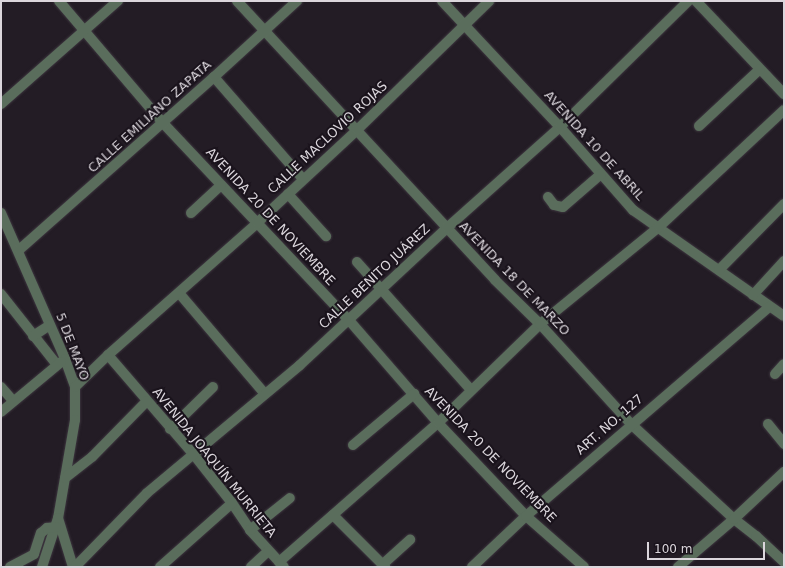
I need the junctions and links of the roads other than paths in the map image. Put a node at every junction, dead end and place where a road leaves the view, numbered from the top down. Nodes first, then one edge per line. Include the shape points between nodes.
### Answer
1 (59, 1) edge
2 (118, 1) edge
3 (237, 1) edge
4 (296, 1) edge
5 (442, 1) edge
6 (489, 1) edge
7 (688, 1) edge
8 (696, 1) edge
9 (464, 25) junction
10 (84, 30) junction
11 (265, 31) junction
12 (760, 69) junction
13 (214, 77) junction
14 (784, 94) edge
15 (1, 104) edge
16 (784, 110) edge
17 (163, 123) junction
18 (699, 126) dead end
19 (560, 127) junction
20 (357, 130) junction
21 (601, 174) junction
22 (303, 179) junction
23 (221, 185) junction
24 (288, 194) junction
25 (548, 198) dead end
26 (784, 204) edge
27 (1, 213) edge
28 (191, 213) dead end
29 (257, 223) junction
30 (659, 227) junction
31 (447, 228) junction
32 (326, 236) dead end
33 (19, 250) junction
34 (784, 261) edge
35 (357, 262) dead end
36 (719, 270) junction
37 (380, 290) junction
38 (179, 293) junction
39 (1, 294) edge
40 (754, 295) junction
41 (769, 306) junction
42 (784, 316) edge
43 (348, 319) junction
44 (540, 324) junction
45 (50, 325) junction
46 (33, 336) junction
47 (108, 355) junction
48 (61, 362) junction
49 (784, 364) edge
50 (775, 374) dead end
51 (1, 387) edge
52 (75, 387) junction
53 (213, 387) dead end
54 (471, 390) junction
55 (264, 393) junction
56 (414, 394) junction
57 (14, 401) junction
58 (147, 401) junction
59 (1, 412) edge
60 (438, 423) junction
61 (631, 424) junction
62 (768, 424) dead end
63 (170, 429) junction
64 (784, 444) edge
65 (353, 445) dead end
66 (194, 455) junction
67 (784, 472) edge
68 (65, 478) junction
69 (290, 498) dead end
70 (232, 503) junction
71 (333, 515) junction
72 (526, 516) junction
73 (734, 519) junction
74 (57, 522) junction
75 (250, 530) junction
76 (410, 540) dead end
77 (268, 551) junction
78 (172, 562) edge
79 (784, 562) edge
80 (282, 564) edge
81 (383, 566) edge
82 (10, 567) edge
83 (42, 567) edge
84 (74, 567) edge
85 (160, 567) edge
86 (251, 567) edge
87 (472, 567) edge
88 (584, 567) edge
89 (678, 567) edge

1 - 10 street, AVENIDA 20 DE NOVIEMBRE
2 - 10 street
3 - 11 street, AVENIDA 18 DE MARZO
4 - 11 street, CALLE EMILIANO ZAPATA
5 - 9 street, AVENIDA 10 DE ABRIL
6 - 9 street, CALLE MACLOVIO ROJAS
7 - 19 street, CALLE BENITO JUÁREZ
8 - 12 street
9 - 19 street, AVENIDA 10 DE ABRIL
9 - 20 street, CALLE MACLOVIO ROJAS
10 - 15 street
10 - 17 street, AVENIDA 20 DE NOVIEMBRE
11 - 13 street, CALLE EMILIANO ZAPATA
11 - 20 street, AVENIDA 18 DE MARZO
12 - 14 street
12 - 18 street
13 - 17 street, CALLE EMILIANO ZAPATA
13 - 22 street
16 - 30 street
17 - 23 street, AVENIDA 20 DE NOVIEMBRE
17 - 33 street, CALLE EMILIANO ZAPATA
19 - 21 street, AVENIDA 10 DE ABRIL
19 - 31 street, CALLE BENITO JUÁREZ
20 - 22 street, CALLE MACLOVIO ROJAS
20 - 31 street, AVENIDA 18 DE MARZO
21 - 25 street via 563,207 554,205
21 - 30 street, AVENIDA 10 DE ABRIL via 633,210
22 - 24 street, CALLE MACLOVIO ROJAS
23 - 28 street
23 - 29 street, AVENIDA 20 DE NOVIEMBRE
24 - 29 street, CALLE MACLOVIO ROJAS
24 - 32 street
26 - 36 street
27 - 33 street, 5 DE MAYO
29 - 38 street, CALLE MACLOVIO ROJAS
29 - 43 street, AVENIDA 20 DE NOVIEMBRE
30 - 36 street, AVENIDA 10 DE ABRIL
30 - 44 street
31 - 37 street, CALLE BENITO JUÁREZ
31 - 44 street, AVENIDA 18 DE MARZO
33 - 45 street, 5 DE MAYO
34 - 40 street
35 - 37 street
36 - 40 street, AVENIDA 10 DE ABRIL
37 - 43 street, CALLE BENITO JUÁREZ
37 - 54 street
38 - 47 street, CALLE MACLOVIO ROJAS
38 - 55 street
39 - 46 street
40 - 41 street, AVENIDA 10 DE ABRIL
41 - 42 street, AVENIDA 10 DE ABRIL
41 - 61 street, ART. NO. 127
43 - 55 street, CALLE BENITO JUÁREZ via 300,365
43 - 56 street, AVENIDA 20 DE NOVIEMBRE
44 - 54 street
44 - 61 street, AVENIDA 18 DE MARZO
45 - 46 street
45 - 48 street, 5 DE MAYO
46 - 48 street
47 - 52 street, CALLE MACLOVIO ROJAS
47 - 58 street, AVENIDA JOAQUÍN MURRIETA
48 - 52 street, 5 DE MAYO
48 - 57 street
49 - 50 street
51 - 57 street
52 - 68 street, 5 DE MAYO via 75,420
53 - 63 street
54 - 60 street
55 - 66 street, CALLE BENITO JUÁREZ
56 - 60 street, AVENIDA 20 DE NOVIEMBRE
56 - 65 street
57 - 59 street
58 - 63 street, AVENIDA JOAQUÍN MURRIETA
58 - 68 street via 92,457
60 - 71 street
60 - 72 street, AVENIDA 20 DE NOVIEMBRE
61 - 72 street, ART. NO. 127
61 - 73 street, AVENIDA 18 DE MARZO
62 - 64 street
63 - 66 street, AVENIDA JOAQUÍN MURRIETA
66 - 70 street, AVENIDA JOAQUÍN MURRIETA
66 - 84 street, CALLE BENITO JUÁREZ via 147,493
67 - 73 street
68 - 74 street, 5 DE MAYO
69 - 75 street
70 - 75 street, AVENIDA JOAQUÍN MURRIETA
70 - 78 street
71 - 80 street
71 - 81 street
72 - 87 street, ART. NO. 127
72 - 88 street, AVENIDA 20 DE NOVIEMBRE
73 - 79 street, AVENIDA 18 DE MARZO
73 - 89 street
74 - 82 street via 41,533 34,554
74 - 83 street, 5 DE MAYO
74 - 84 street
75 - 77 street, AVENIDA JOAQUÍN MURRIETA
76 - 81 street
77 - 80 street, AVENIDA JOAQUÍN MURRIETA
77 - 86 street
78 - 85 street

